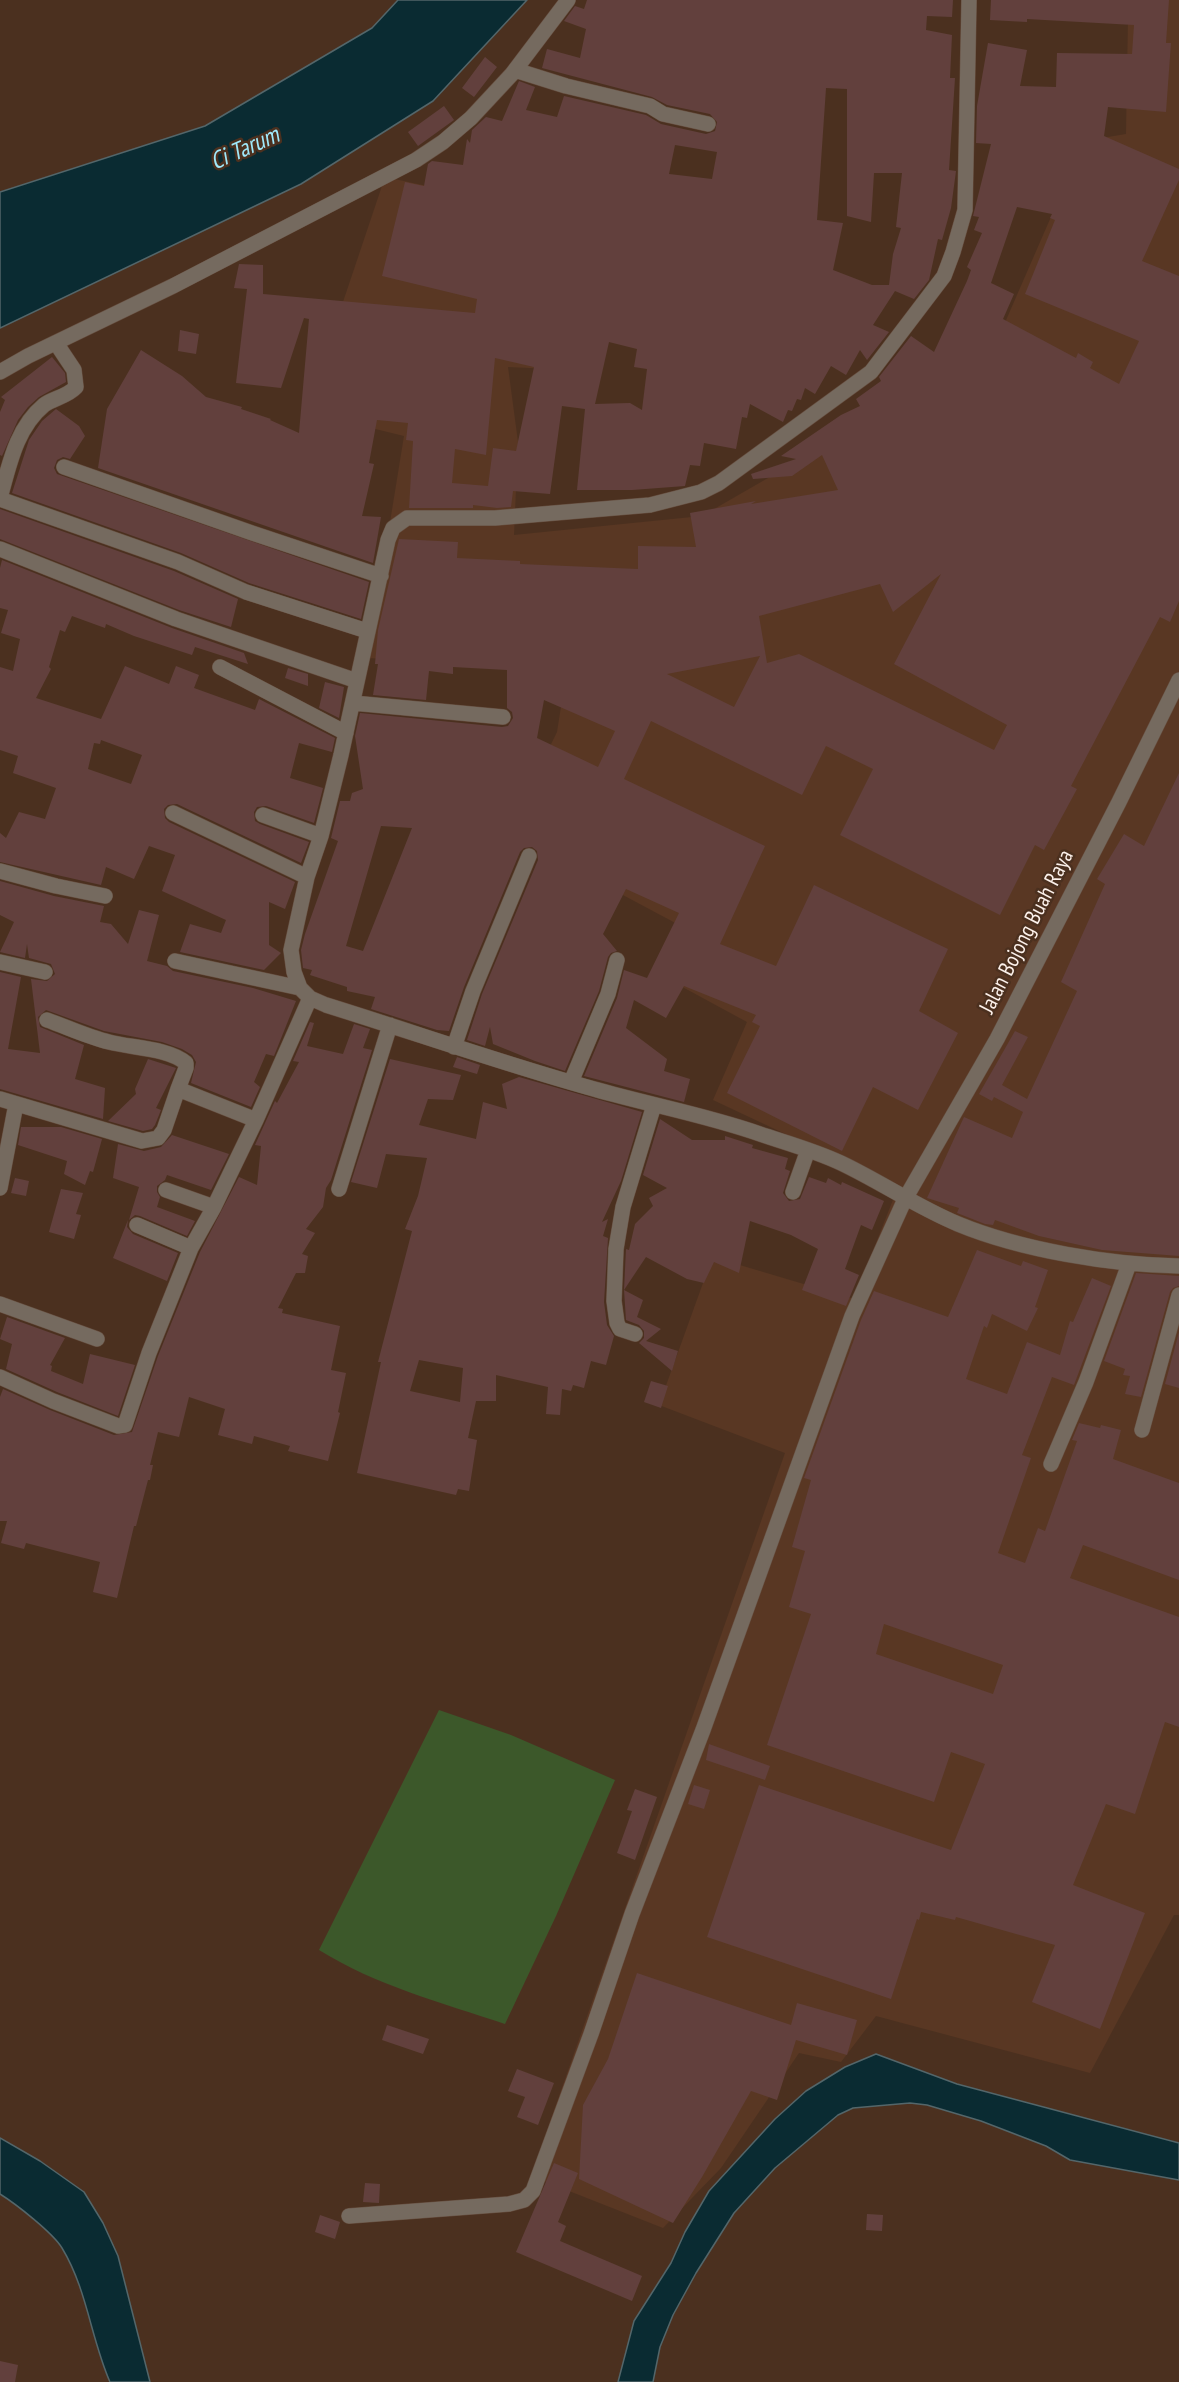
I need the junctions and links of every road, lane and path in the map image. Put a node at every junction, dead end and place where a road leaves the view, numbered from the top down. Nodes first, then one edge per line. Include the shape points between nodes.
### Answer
1 (568, 0) edge
2 (969, 0) edge
3 (515, 70) junction
4 (708, 124) dead end
5 (56, 343) junction
6 (0, 372) edge
7 (64, 467) dead end
8 (0, 498) edge
9 (0, 549) edge
10 (381, 576) junction
11 (367, 632) junction
12 (220, 667) dead end
13 (1179, 680) edge
14 (357, 681) junction
15 (353, 703) junction
16 (503, 717) dead end
17 (346, 732) junction
18 (172, 813) dead end
19 (263, 815) dead end
20 (321, 836) junction
21 (529, 856) dead end
22 (0, 870) edge
23 (308, 877) junction
24 (105, 896) dead end
25 (617, 960) dead end
26 (175, 961) dead end
27 (0, 962) edge
28 (45, 972) dead end
29 (305, 993) junction
30 (47, 1020) dead end
31 (390, 1025) junction
32 (454, 1047) junction
33 (571, 1082) junction
34 (178, 1089) junction
35 (0, 1099) edge
36 (16, 1104) junction
37 (654, 1105) junction
38 (256, 1120) junction
39 (808, 1150) junction
40 (0, 1187) edge
41 (339, 1189) dead end
42 (166, 1190) dead end
43 (793, 1192) dead end
44 (905, 1199) junction
45 (214, 1207) junction
46 (137, 1225) dead end
47 (191, 1248) junction
48 (1129, 1264) junction
49 (1179, 1266) edge
50 (1179, 1295) edge
51 (0, 1304) edge
52 (635, 1334) dead end
53 (96, 1339) dead end
54 (0, 1377) edge
55 (1142, 1430) dead end
56 (1051, 1464) dead end
57 (350, 2216) dead end

1 - 3 street
2 - 10 street via 964,210 959,233 944,276 871,372 701,492 650,506 495,518 407,518 398,522 389,535
3 - 4 street
3 - 5 street via 471,118 416,160
5 - 6 street
5 - 8 street via 74,370 76,387 44,405 23,430
7 - 10 street
8 - 11 street via 178,562 246,592
9 - 14 street via 176,620
10 - 11 street
11 - 14 street
12 - 17 street
13 - 44 street, Jalan Bojong Buah Raya via 1002,1029
14 - 15 street
15 - 16 street
15 - 17 street
17 - 20 street
18 - 23 street
19 - 20 street
20 - 23 street
21 - 32 street
22 - 24 street
23 - 29 street via 291,950 294,972
25 - 33 street via 608,994
26 - 29 street
27 - 28 street
29 - 31 street via 326,1005
29 - 38 street
30 - 34 street via 109,1042 183,1060 186,1068
31 - 32 street
31 - 41 street
32 - 33 street
33 - 37 street
34 - 36 street via 164,1130 158,1138 142,1141
34 - 38 street
35 - 36 street
36 - 40 street
37 - 39 street via 725,1122
37 - 52 street via 622,1208 616,1249 616,1323 620,1329
38 - 45 street
39 - 43 street
39 - 44 street via 845,1165
42 - 45 street
44 - 48 street via 986,1234 1066,1254
44 - 57 street, Jalan Bojong Buah Raya via 852,1316 533,2191 525,2200 509,2204
45 - 47 street
46 - 47 street
47 - 54 street via 125,1425 118,1426
48 - 49 street
48 - 56 street
50 - 55 street
51 - 53 street

